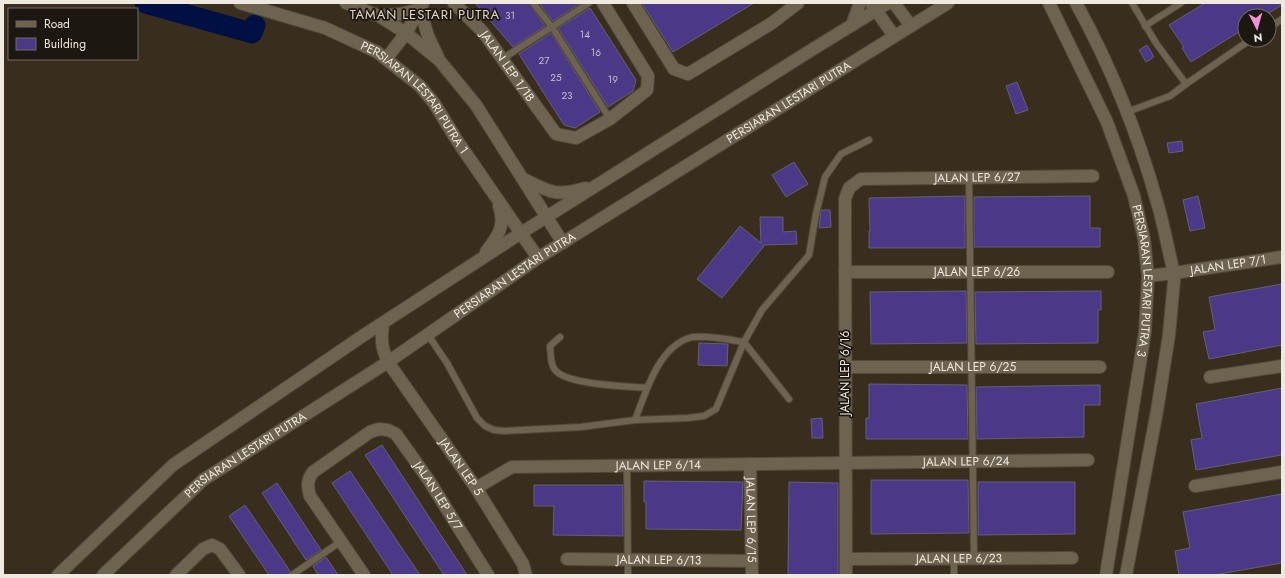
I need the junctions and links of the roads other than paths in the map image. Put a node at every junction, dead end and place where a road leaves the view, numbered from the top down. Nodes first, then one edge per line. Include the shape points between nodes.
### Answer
1 (240, 3) edge
2 (346, 3) edge
3 (454, 3) edge
4 (533, 3) edge
5 (589, 3) edge
6 (604, 3) edge
7 (633, 3) edge
8 (798, 3) edge
9 (860, 3) edge
10 (888, 3) edge
11 (894, 3) edge
12 (948, 3) edge
13 (1049, 3) edge
14 (1076, 3) edge
15 (1132, 3) edge
16 (1181, 3) edge
17 (422, 6) edge
18 (873, 7) edge
19 (379, 16) junction
20 (852, 25) junction
21 (911, 26) junction
22 (1145, 26) junction
23 (552, 27) junction
24 (406, 32) junction
25 (894, 36) junction
26 (1238, 48) edge
27 (386, 59) junction
28 (502, 59) junction
29 (439, 60) junction
30 (1186, 84) junction
31 (1127, 112) junction
32 (610, 119) junction
33 (869, 140) dead end
34 (1093, 176) dead end
35 (521, 177) junction
36 (969, 177) junction
37 (861, 179) joint
38 (598, 184) junction
39 (495, 196) junction
40 (546, 217) junction
41 (521, 233) junction
42 (563, 243) junction
43 (1282, 257) edge
44 (538, 258) junction
45 (479, 261) junction
46 (845, 272) junction
47 (970, 272) junction
48 (1108, 272) dead end
49 (1174, 273) junction
50 (1148, 276) junction
51 (383, 323) junction
52 (428, 335) junction
53 (560, 337) dead end
54 (744, 342) junction
55 (388, 362) junction
56 (1282, 366) edge
57 (845, 367) junction
58 (972, 367) junction
59 (1100, 367) dead end
60 (1210, 377) dead end
61 (647, 388) junction
62 (789, 399) dead end
63 (635, 420) junction
64 (1088, 460) dead end
65 (973, 462) junction
66 (846, 463) junction
67 (750, 464) junction
68 (627, 466) junction
69 (1282, 472) edge
70 (1195, 486) dead end
71 (476, 488) junction
72 (340, 542) junction
73 (954, 558) junction
74 (974, 558) junction
75 (1072, 558) dead end
76 (1128, 558) junction
77 (567, 559) dead end
78 (846, 559) junction
79 (628, 560) junction
80 (752, 561) junction
81 (58, 575) edge
82 (103, 575) edge
83 (176, 575) edge
84 (239, 575) edge
85 (292, 575) edge
86 (364, 575) edge
87 (488, 575) edge
88 (526, 575) edge
89 (628, 575) edge
90 (752, 575) edge
91 (846, 575) edge
92 (954, 575) edge
93 (1106, 575) edge
94 (1126, 575) edge
95 (1131, 575) edge

1 - 27 street, PERSIARAN LESTARI PUTRA 1 via 325,28 377,52
2 - 19 street
3 - 28 street, JALAN LEP 1/1B via 483,32
4 - 23 lane
5 - 23 lane
6 - 32 street via 648,76 647,90
7 - 8 street via 674,69 688,74 772,23
9 - 20 street
10 - 18 street
11 - 21 street
12 - 21 street, PERSIARAN LESTARI PUTRA
13 - 50 street, PERSIARAN LESTARI PUTRA 3 via 1107,122 1134,196 1144,239
14 - 31 street, PERSIARAN LESTARI PUTRA 3
15 - 22 lane
16 - 22 lane
17 - 19 street via 400,14
17 - 24 street
17 - 29 street via 428,36
18 - 20 street
18 - 25 street
19 - 24 street
20 - 38 street
21 - 25 street, PERSIARAN LESTARI PUTRA
22 - 30 lane
23 - 28 lane
23 - 32 lane
24 - 27 street
24 - 29 street
25 - 42 street, PERSIARAN LESTARI PUTRA
26 - 30 lane
27 - 39 street, PERSIARAN LESTARI PUTRA 1 via 420,86 434,103
28 - 32 street, JALAN LEP 1/1B via 556,134 576,138
29 - 35 street via 476,105
30 - 31 lane via 1170,96
31 - 49 street, PERSIARAN LESTARI PUTRA 3 via 1157,202
33 - 54 lane via 842,154 826,178 816,214 809,255 762,310
34 - 36 street, JALAN LEP 6/27
35 - 38 street via 557,193 572,192
35 - 40 street
36 - 37 street, JALAN LEP 6/27
36 - 47 lane
37 - 46 street, JALAN LEP 6/16 via 849,188 845,199
38 - 40 street
39 - 41 street, PERSIARAN LESTARI PUTRA 1
39 - 45 street via 502,215 501,226 498,237
40 - 41 street
40 - 42 street
41 - 44 street, PERSIARAN LESTARI PUTRA 1
41 - 45 street
42 - 44 street, PERSIARAN LESTARI PUTRA
43 - 49 street, JALAN LEP 7/1
44 - 52 street, PERSIARAN LESTARI PUTRA
45 - 51 street
46 - 47 street, JALAN LEP 6/26
46 - 57 street, JALAN LEP 6/16
47 - 48 street, JALAN LEP 6/26
47 - 58 lane
49 - 50 street, JALAN LEP 7/1
49 - 76 street, PERSIARAN LESTARI PUTRA 3 via 1169,335 1157,411
50 - 93 street, PERSIARAN LESTARI PUTRA 3 via 1145,332
51 - 55 street, JALAN LEP 5 via 381,340
51 - 81 street via 173,465
52 - 55 street, PERSIARAN LESTARI PUTRA
52 - 63 lane via 447,362 477,418 489,428 505,431 581,427
53 - 61 lane via 550,346 551,362 555,371 569,380
54 - 61 lane via 720,337 690,337 662,358
54 - 62 lane
54 - 63 lane via 716,409 704,416
55 - 71 street, JALAN LEP 5
55 - 82 street, PERSIARAN LESTARI PUTRA via 203,480
56 - 60 street
57 - 58 street, JALAN LEP 6/25
57 - 66 street, JALAN LEP 6/16
58 - 59 street, JALAN LEP 6/25
58 - 65 lane
61 - 63 lane
64 - 65 street, JALAN LEP 6/24
65 - 66 street, JALAN LEP 6/24
65 - 74 lane
66 - 67 street, JALAN LEP 6/14
66 - 78 street, JALAN LEP 6/16
67 - 68 street, JALAN LEP 6/14
67 - 80 street, JALAN LEP 6/15
68 - 71 street, JALAN LEP 6/14 via 512,467
68 - 79 lane
69 - 70 street
71 - 88 street, JALAN LEP 5 via 523,564
72 - 85 lane
72 - 86 street
72 - 87 street, JALAN LEP 5/7 via 310,496 309,478 313,472 370,432 388,430 396,434 428,480
73 - 74 street, JALAN LEP 6/23
73 - 78 street, JALAN LEP 6/23
73 - 92 lane
74 - 75 street, JALAN LEP 6/23
76 - 94 street, PERSIARAN LESTARI PUTRA 3
76 - 95 street
77 - 79 street, JALAN LEP 6/13
78 - 91 street, JALAN LEP 6/16
79 - 80 street, JALAN LEP 6/13
79 - 89 lane
80 - 90 street, JALAN LEP 6/15
83 - 84 street via 203,548 212,545 220,549

